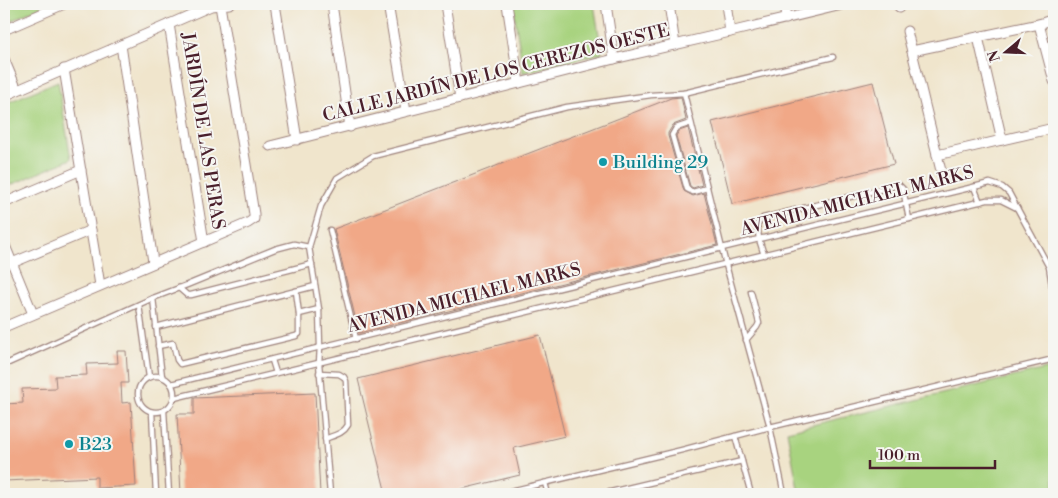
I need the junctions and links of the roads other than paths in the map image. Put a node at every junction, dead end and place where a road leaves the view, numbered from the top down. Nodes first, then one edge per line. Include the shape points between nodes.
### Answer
1 (225, 4) edge
2 (275, 4) edge
3 (332, 4) edge
4 (388, 4) edge
5 (445, 4) edge
6 (507, 4) edge
7 (606, 4) edge
8 (669, 4) edge
9 (726, 4) edge
10 (784, 4) edge
11 (843, 4) edge
12 (60, 5) edge
13 (786, 19) junction
14 (1054, 20) edge
15 (169, 24) junction
16 (1039, 24) junction
17 (4, 30) edge
18 (907, 31) dead end
19 (730, 32) junction
20 (978, 37) junction
21 (121, 45) junction
22 (675, 45) junction
23 (912, 51) junction
24 (834, 57) dead end
25 (4, 59) edge
26 (614, 59) junction
27 (64, 70) junction
28 (1054, 81) edge
29 (519, 83) junction
30 (17, 90) junction
31 (684, 93) junction
32 (4, 96) edge
33 (460, 98) junction
34 (406, 111) junction
35 (691, 122) junction
36 (350, 126) junction
37 (1054, 128) edge
38 (297, 140) junction
39 (1002, 140) junction
40 (270, 146) dead end
41 (938, 155) junction
42 (81, 170) junction
43 (942, 175) dead end
44 (974, 187) junction
45 (707, 188) junction
46 (980, 202) junction
47 (4, 203) edge
48 (906, 203) junction
49 (1017, 208) junction
50 (909, 219) junction
51 (91, 230) junction
52 (330, 230) dead end
53 (759, 239) junction
54 (204, 242) junction
55 (4, 243) edge
56 (309, 247) junction
57 (722, 248) junction
58 (764, 255) junction
59 (153, 262) junction
60 (12, 263) junction
61 (312, 264) junction
62 (726, 265) junction
63 (100, 285) junction
64 (315, 286) junction
65 (179, 288) junction
66 (296, 291) junction
67 (751, 292) dead end
68 (153, 298) junction
69 (1054, 298) edge
70 (139, 305) junction
71 (318, 308) junction
72 (32, 314) junction
73 (299, 314) junction
74 (4, 327) edge
75 (156, 327) junction
76 (356, 339) junction
77 (746, 340) junction
78 (158, 346) junction
79 (320, 347) junction
80 (272, 360) junction
81 (1054, 360) edge
82 (319, 363) junction
83 (4, 365) edge
84 (276, 373) junction
85 (319, 373) junction
86 (149, 377) junction
87 (162, 377) junction
88 (171, 384) junction
89 (174, 398) junction
90 (164, 411) junction
91 (152, 412) junction
92 (770, 427) junction
93 (736, 436) junction
94 (325, 438) junction
95 (742, 461) junction
96 (546, 483) junction
97 (609, 493) edge
98 (156, 494) edge
99 (169, 494) edge
100 (330, 494) edge
101 (498, 494) edge
102 (548, 494) edge
103 (602, 494) edge
104 (751, 494) edge
105 (784, 494) edge

1 - 15 street via 211,6
1 - 54 street via 254,219
2 - 38 street
3 - 36 street
4 - 34 street
5 - 33 street
6 - 29 street
7 - 26 street
8 - 22 street
9 - 19 street
10 - 13 street
11 - 13 street, CALLE JARDÍN DE LOS CEREZOS OESTE
12 - 17 street
13 - 19 street, CALLE JARDÍN DE LOS CEREZOS OESTE
14 - 16 street
15 - 21 street
15 - 54 street, JARDÍN DE LAS PERAS
16 - 20 street
16 - 28 street
18 - 23 street
19 - 22 street, CALLE JARDÍN DE LOS CEREZOS OESTE
20 - 23 street
20 - 39 street
21 - 27 street
21 - 59 street
22 - 26 street, CALLE JARDÍN DE LOS CEREZOS OESTE
23 - 41 street
24 - 31 lane
25 - 30 street
26 - 29 street, CALLE JARDÍN DE LOS CEREZOS OESTE
27 - 30 street
27 - 42 street
29 - 33 street, CALLE JARDÍN DE LOS CEREZOS OESTE
30 - 32 street
31 - 35 lane
31 - 56 lane via 567,107 373,156 337,178 321,206
33 - 34 street, CALLE JARDÍN DE LOS CEREZOS OESTE
34 - 36 street, CALLE JARDÍN DE LOS CEREZOS OESTE
35 - 45 lane
35 - 45 lane via 676,128 672,136 687,189 693,192
36 - 38 street, CALLE JARDÍN DE LOS CEREZOS OESTE
37 - 39 street
38 - 40 street, CALLE JARDÍN DE LOS CEREZOS OESTE
39 - 41 street
41 - 43 street
42 - 47 street
42 - 51 street
44 - 46 lane
44 - 48 lane, AVENIDA MICHAEL MARKS
44 - 49 lane, AVENIDA MICHAEL MARKS via 990,183 1002,187
45 - 57 lane
46 - 49 lane, AVENIDA MICHAEL MARKS via 1001,200
46 - 50 lane, AVENIDA MICHAEL MARKS
48 - 50 lane
48 - 53 lane, AVENIDA MICHAEL MARKS
48 - 53 lane via 903,189 898,185 762,218 757,224
49 - 69 lane via 1049,267
50 - 58 lane, AVENIDA MICHAEL MARKS
51 - 60 street
51 - 63 street
52 - 76 lane
53 - 57 lane, AVENIDA MICHAEL MARKS
53 - 58 lane
54 - 59 street
55 - 60 street
56 - 61 lane
56 - 65 lane via 294,244 275,249
57 - 62 lane
57 - 76 lane, AVENIDA MICHAEL MARKS
58 - 62 lane, AVENIDA MICHAEL MARKS
59 - 63 street
60 - 72 street
61 - 64 lane
61 - 65 lane via 191,295
62 - 77 lane
62 - 82 lane, AVENIDA MICHAEL MARKS
63 - 72 street
64 - 66 lane
64 - 71 lane
65 - 68 lane
66 - 73 lane
66 - 75 lane
67 - 77 lane via 759,323
68 - 70 lane
68 - 75 lane
70 - 83 lane
70 - 86 lane
71 - 73 lane
71 - 79 lane
72 - 74 street
73 - 78 lane via 299,334 296,336 180,364 173,342
75 - 78 lane
76 - 79 lane, AVENIDA MICHAEL MARKS
77 - 92 lane
78 - 87 lane
79 - 80 lane, AVENIDA MICHAEL MARKS
79 - 82 lane
80 - 84 lane
80 - 88 lane, AVENIDA MICHAEL MARKS
81 - 92 lane
82 - 84 lane, AVENIDA MICHAEL MARKS
82 - 85 lane
84 - 89 lane, AVENIDA MICHAEL MARKS
85 - 94 lane
85 - 94 lane via 339,374 346,381 348,425 340,433
86 - 87 lane
86 - 91 lane via 137,390 142,408
87 - 88 lane
88 - 89 lane
89 - 90 lane
90 - 91 lane
90 - 99 lane
91 - 98 lane
92 - 93 lane
92 - 105 lane
93 - 95 lane
93 - 96 lane
94 - 100 lane
95 - 97 lane
95 - 104 lane
96 - 101 lane
96 - 102 lane
97 - 103 lane

